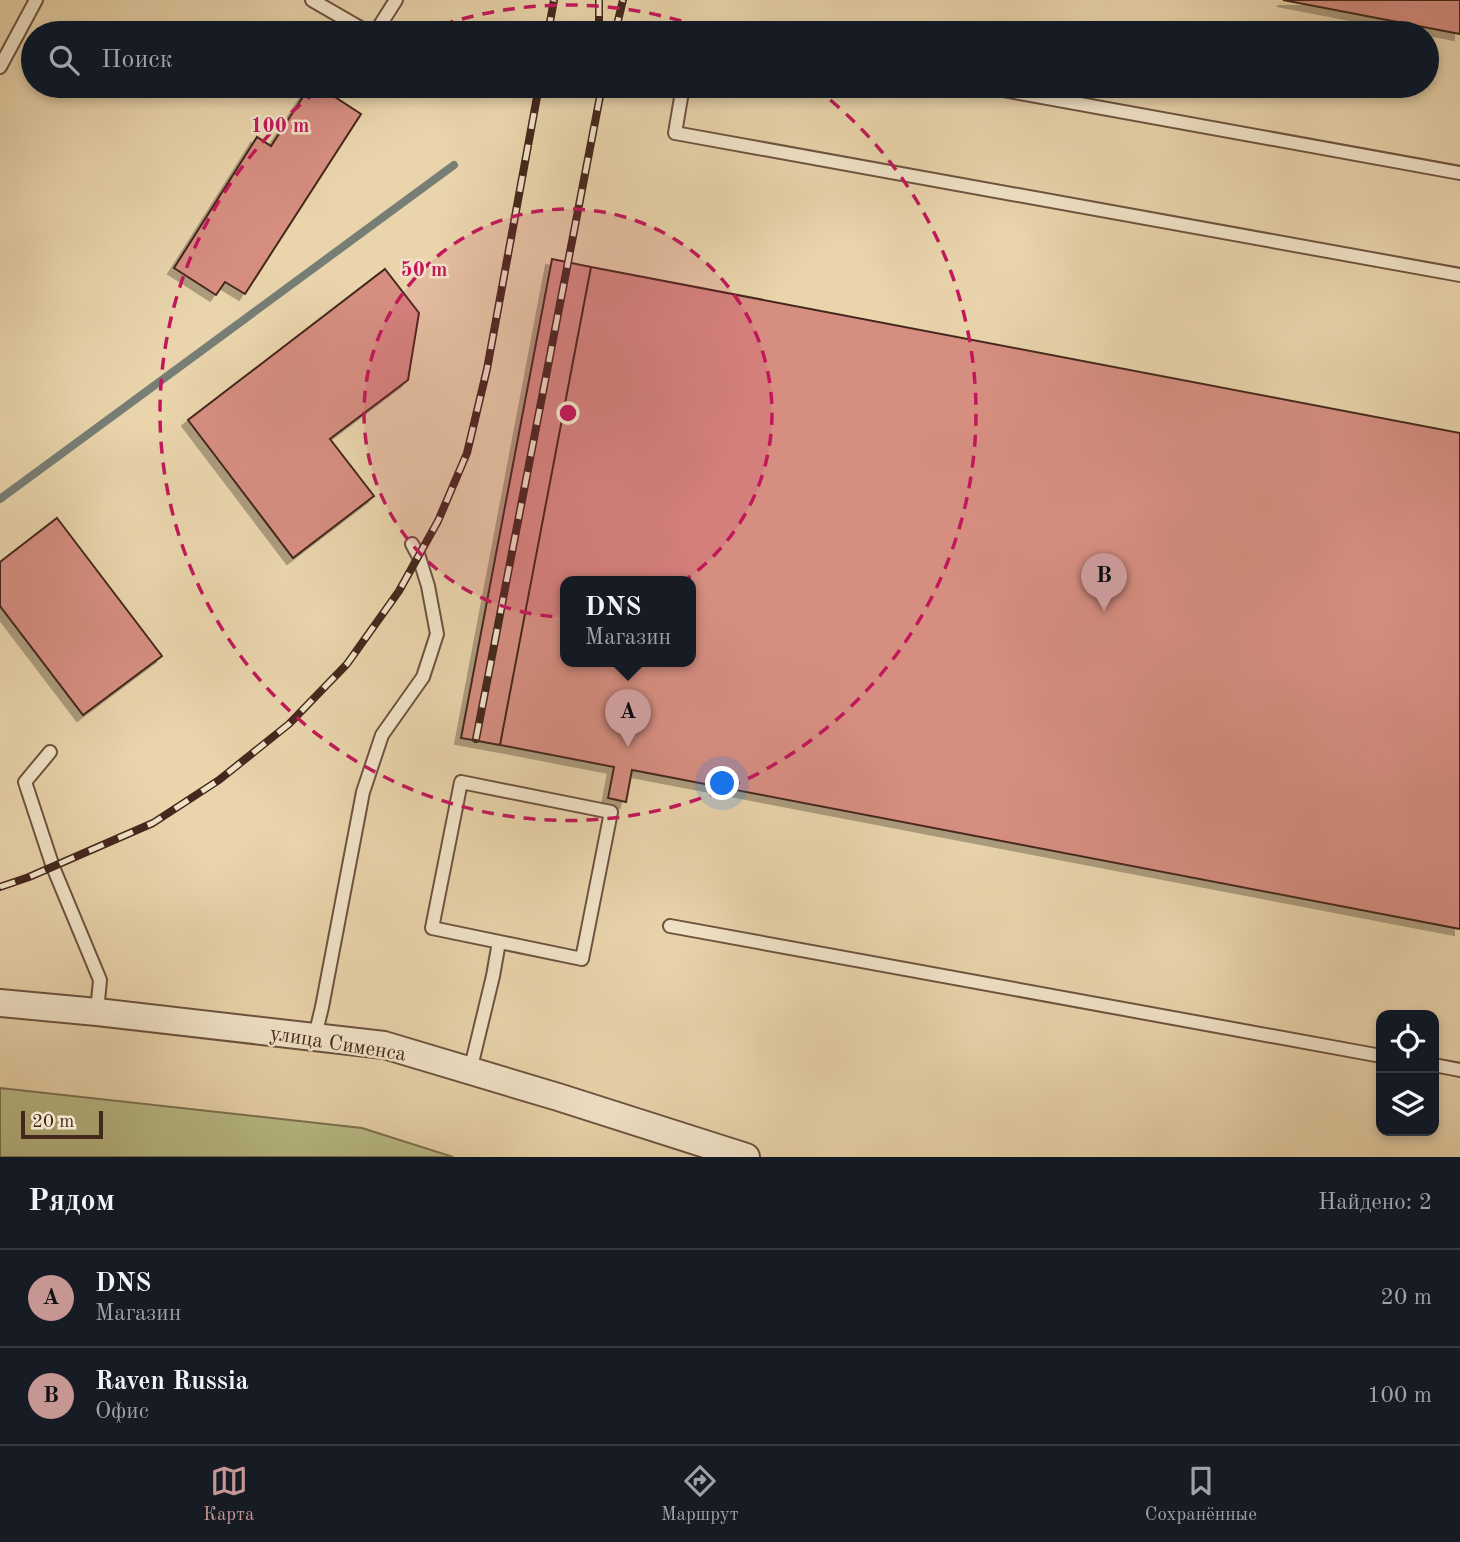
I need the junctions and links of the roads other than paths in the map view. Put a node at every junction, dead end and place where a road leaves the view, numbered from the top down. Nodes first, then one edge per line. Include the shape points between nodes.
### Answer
1 (36, 0) edge
2 (312, 0) edge
3 (396, 0) edge
4 (25, 21) edge
5 (348, 21) edge
6 (383, 21) edge
7 (21, 28) edge
8 (0, 67) edge
9 (681, 98) edge
10 (1047, 98) edge
11 (1460, 173) edge
12 (1460, 275) edge
13 (412, 544) dead end
14 (50, 752) dead end
15 (670, 926) dead end
16 (499, 942) junction
17 (0, 1003) edge
18 (97, 1012) junction
19 (315, 1037) junction
20 (1376, 1055) edge
21 (1439, 1066) edge
22 (1460, 1070) edge
23 (470, 1071) junction
24 (746, 1157) edge

1 - 4 lane
2 - 5 lane
3 - 6 lane
7 - 8 lane
9 - 12 lane via 675,133
10 - 11 lane
13 - 19 lane via 428,586 437,634 423,677 382,735 363,792
14 - 18 lane via 25,782 53,867 100,979
15 - 20 lane
16 - 16 lane via 582,959 611,812 461,782 432,928
16 - 23 lane
17 - 18 street, улица Сименса
18 - 19 street, улица Сименса
19 - 23 street, улица Сименса via 384,1045
21 - 22 lane
23 - 24 street, улица Сименса

